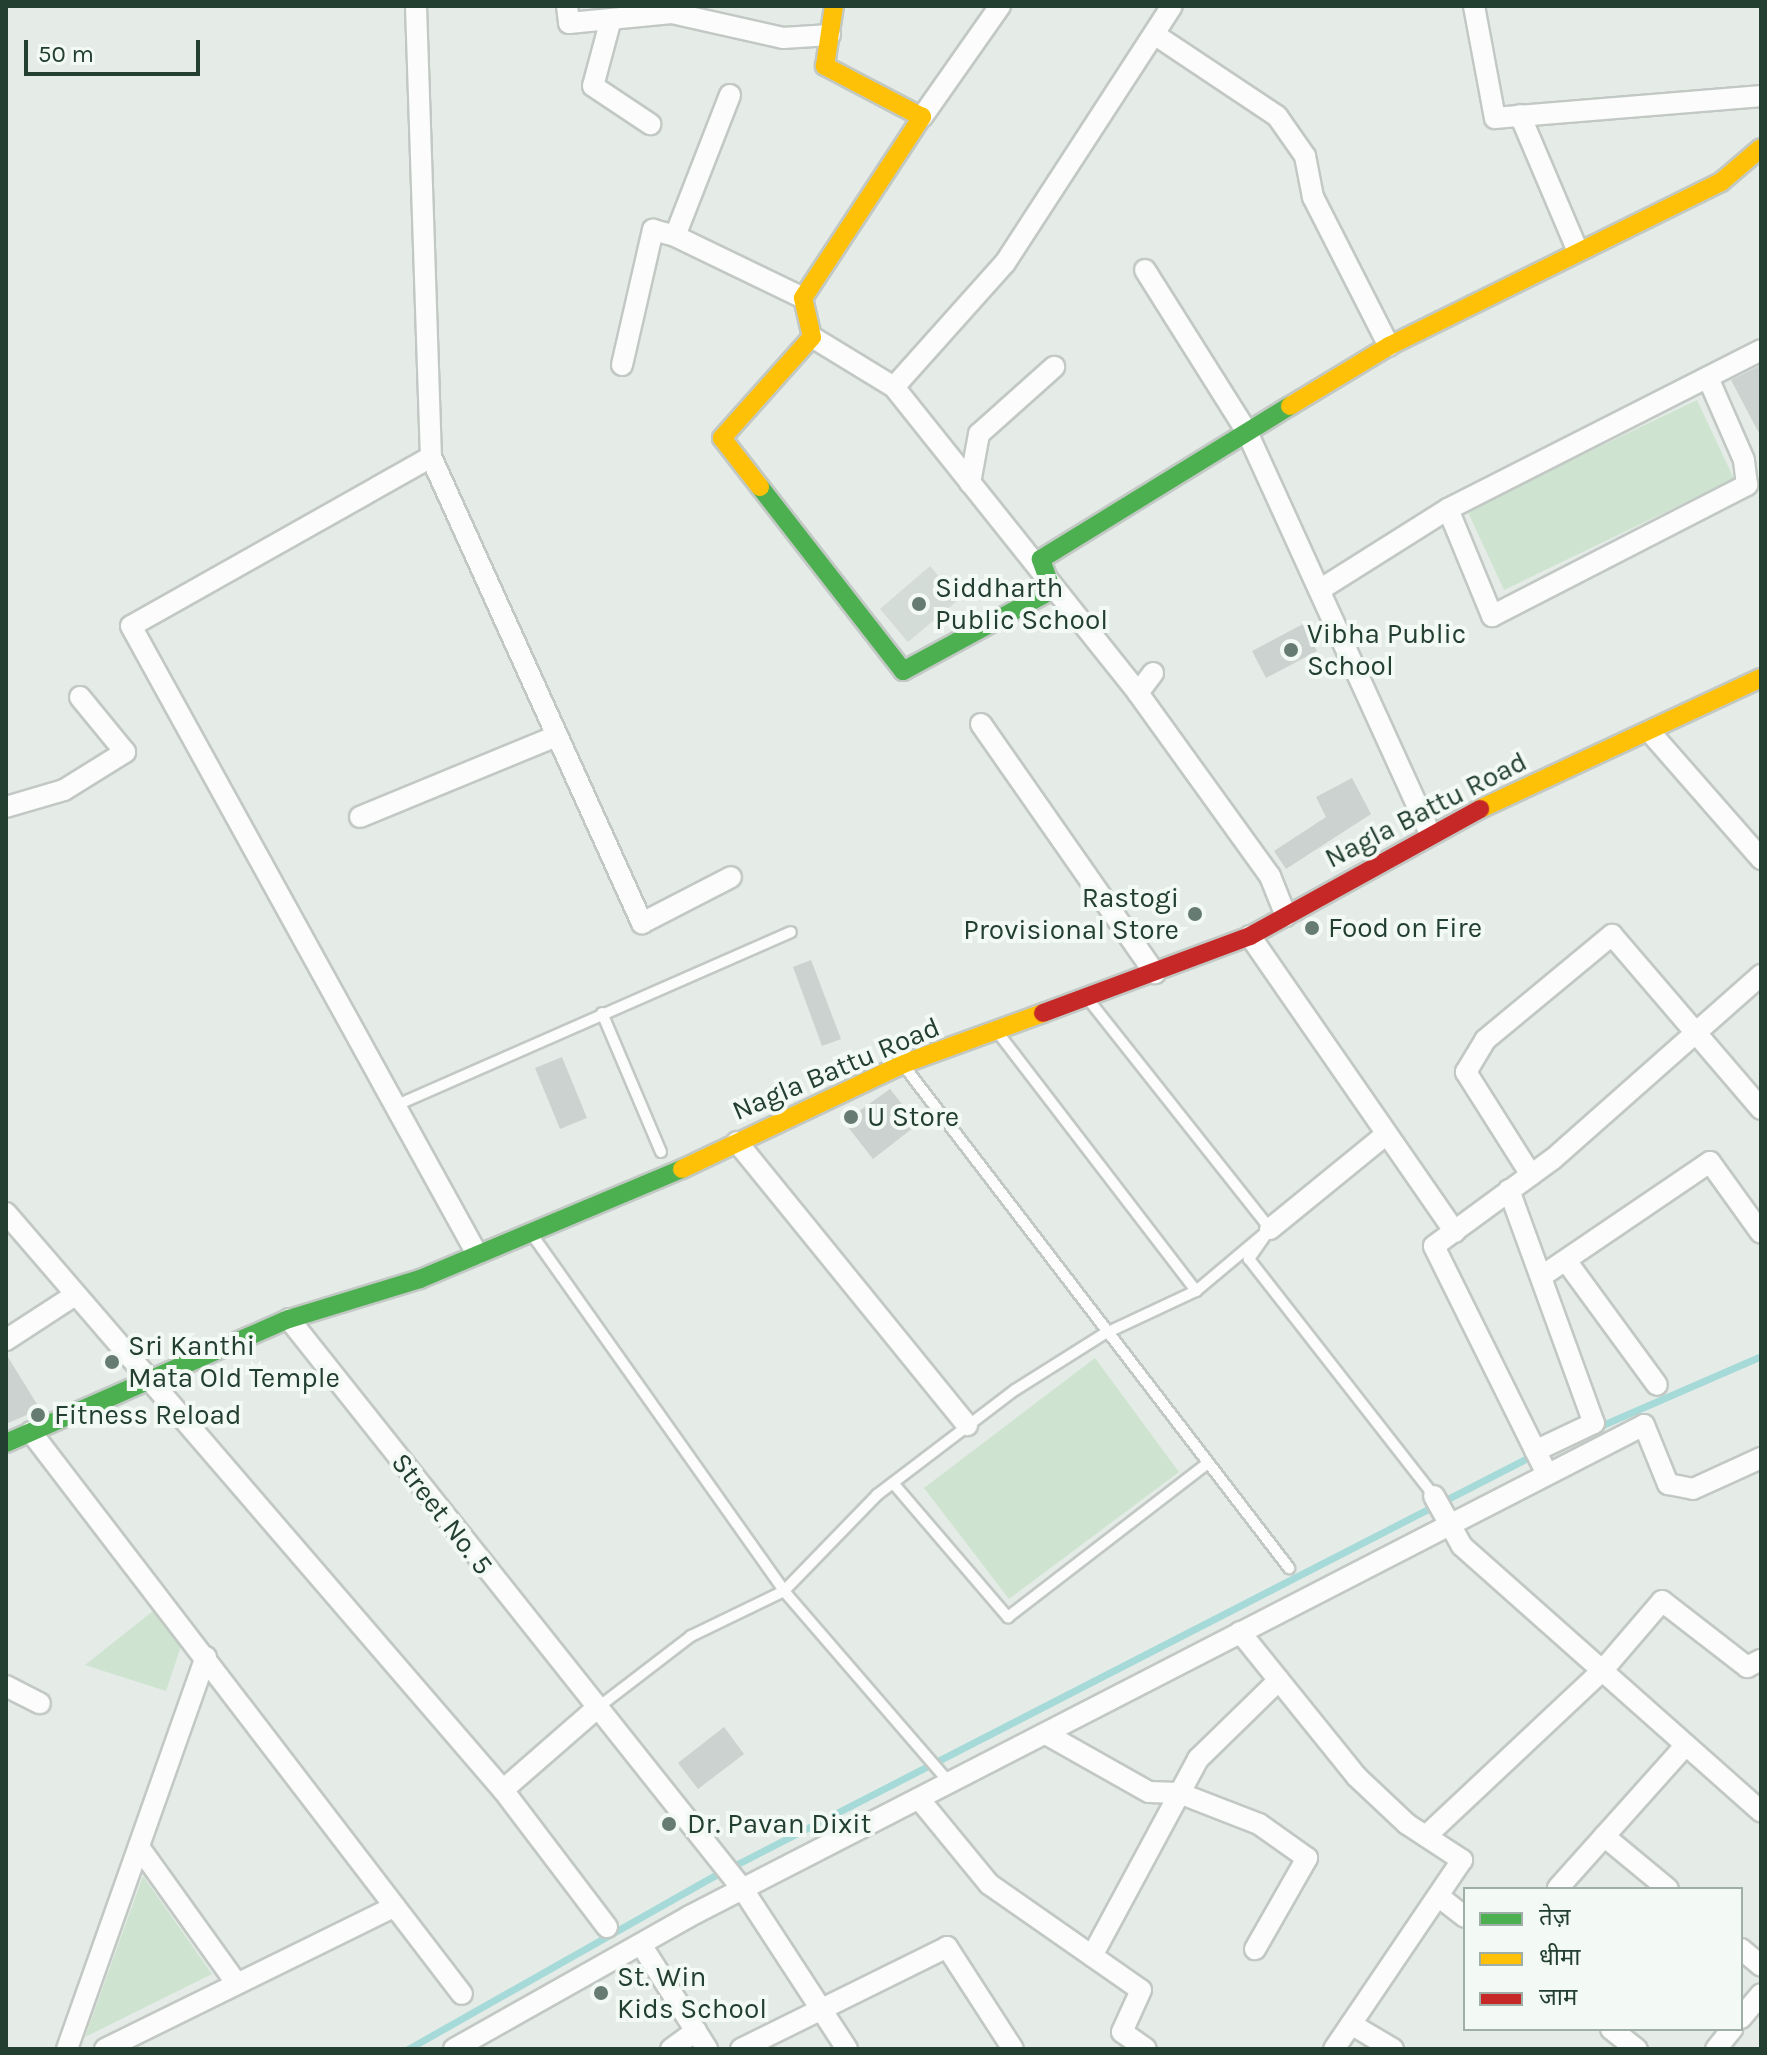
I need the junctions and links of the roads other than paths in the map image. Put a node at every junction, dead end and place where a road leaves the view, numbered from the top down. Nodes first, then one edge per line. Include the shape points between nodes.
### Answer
1 (416, 6) edge
2 (567, 6) edge
3 (834, 6) edge
4 (1000, 6) edge
5 (1172, 6) edge
6 (1474, 6) edge
7 (611, 19) junction
8 (1154, 34) junction
9 (830, 35) junction
10 (730, 95) dead end
11 (1761, 96) edge
12 (1520, 115) junction
13 (922, 117) junction
14 (650, 124) dead end
15 (1761, 148) edge
16 (675, 236) junction
17 (1577, 249) junction
18 (1145, 270) dead end
19 (803, 298) junction
20 (812, 337) junction
21 (1389, 346) junction
22 (1761, 350) edge
23 (622, 365) dead end
24 (1054, 367) dead end
25 (1708, 378) junction
26 (894, 387) junction
27 (1247, 432) junction
28 (431, 457) junction
29 (970, 483) junction
30 (1448, 509) junction
31 (1321, 589) junction
32 (1052, 590) junction
33 (1153, 673) dead end
34 (1761, 678) edge
35 (1138, 693) junction
36 (80, 697) dead end
37 (981, 724) dead end
38 (1650, 732) junction
39 (557, 736) junction
40 (6, 807) edge
41 (360, 817) dead end
42 (1430, 833) junction
43 (1761, 859) edge
44 (731, 877) dead end
45 (1286, 916) junction
46 (791, 932) dead end
47 (1250, 936) junction
48 (1155, 973) junction
49 (1759, 981) edge
50 (1087, 997) junction
51 (602, 1013) junction
52 (999, 1034) junction
53 (1702, 1034) junction
54 (903, 1064) junction
55 (397, 1105) junction
56 (1761, 1109) edge
57 (1383, 1137) junction
58 (737, 1142) junction
59 (661, 1152) dead end
60 (1531, 1175) junction
61 (1509, 1190) junction
62 (6, 1213) edge
63 (1270, 1229) junction
64 (1455, 1232) junction
65 (1761, 1233) edge
66 (532, 1234) junction
67 (477, 1254) junction
68 (1567, 1262) junction
69 (1542, 1276) junction
70 (1196, 1291) junction
71 (72, 1297) junction
72 (289, 1319) junction
73 (1104, 1334) junction
74 (6, 1340) edge
75 (154, 1378) junction
76 (1657, 1385) dead end
77 (967, 1425) junction
78 (31, 1432) junction
79 (6, 1443) edge
80 (1761, 1458) edge
81 (1540, 1461) junction
82 (1204, 1466) junction
83 (893, 1483) junction
84 (1434, 1496) joint
85 (1448, 1523) junction
86 (1289, 1568) dead end
87 (784, 1591) junction
88 (1240, 1632) junction
89 (206, 1657) junction
90 (1761, 1660) edge
91 (1602, 1671) junction
92 (1279, 1680) junction
93 (6, 1686) edge
94 (40, 1703) dead end
95 (596, 1709) junction
96 (1046, 1734) junction
97 (1686, 1745) junction
98 (943, 1775) dead end
99 (503, 1790) junction
100 (1179, 1793) junction
101 (920, 1800) junction
102 (1761, 1811) edge
103 (1426, 1836) junction
104 (1604, 1836) junction
105 (139, 1847) junction
106 (735, 1879) junction
107 (1559, 1887) edge
108 (1666, 1887) edge
109 (1442, 1899) junction
110 (395, 1906) junction
111 (1463, 1915) edge
112 (607, 1927) dead end
113 (642, 1946) junction
114 (1255, 1949) dead end
115 (1743, 1951) edge
116 (1092, 1956) junction
117 (1761, 1966) edge
118 (237, 1984) junction
119 (462, 1994) dead end
120 (1761, 1994) edge
121 (824, 2006) junction
122 (1743, 2016) edge
123 (1351, 2024) junction
124 (696, 2031) junction
125 (1614, 2031) edge
126 (1730, 2031) edge
127 (67, 2049) edge
128 (105, 2049) edge
129 (454, 2049) edge
130 (671, 2049) edge
131 (707, 2049) edge
132 (741, 2049) edge
133 (847, 2049) edge
134 (1013, 2049) edge
135 (1146, 2049) edge
136 (1334, 2049) edge
137 (1393, 2049) edge
138 (1637, 2049) edge
139 (1716, 2049) edge

1 - 28 street
2 - 7 street via 569,23
3 - 9 street
4 - 13 street
5 - 8 street
6 - 12 street via 1495,118
7 - 9 street via 672,13 783,38
7 - 14 street via 593,86
8 - 21 street via 1277,116 1305,156 1313,197
8 - 26 street via 1005,263
9 - 13 street via 825,66
10 - 16 street
11 - 12 street
12 - 17 street
13 - 19 street
15 - 17 street via 1721,182
16 - 19 street
16 - 23 street via 653,230
17 - 21 street
18 - 27 street
19 - 20 street
20 - 26 street
20 - 32 street via 722,438 903,671 930,650
21 - 27 street
22 - 25 street
24 - 29 street via 979,434
25 - 30 street
25 - 30 street via 1744,460 1747,485 1492,616
26 - 29 street
27 - 31 street
27 - 32 street via 1041,559
28 - 39 street
28 - 55 street via 131,626
29 - 32 street
30 - 31 street
31 - 42 street
32 - 35 street
33 - 35 street
34 - 38 street, Nagla Battu Road
35 - 45 street via 1270,876
36 - 40 street via 125,752 64,790
37 - 48 street
38 - 42 street, Nagla Battu Road
38 - 43 street
39 - 41 street
39 - 44 street via 642,923
42 - 45 street, Nagla Battu Road
45 - 47 street, Nagla Battu Road
46 - 51 lane
47 - 48 street, Nagla Battu Road
47 - 57 street
48 - 50 street, Nagla Battu Road
49 - 53 street
50 - 52 street, Nagla Battu Road
50 - 63 lane
51 - 55 lane
51 - 59 lane
52 - 54 street, Nagla Battu Road
52 - 70 lane
53 - 56 street
53 - 60 street
53 - 60 street via 1612,935 1485,1040 1466,1072
54 - 58 street, Nagla Battu Road
54 - 73 lane
55 - 67 street
57 - 63 street
57 - 64 street
58 - 66 street, Nagla Battu Road
58 - 77 street
60 - 61 street
61 - 64 street
61 - 69 street
62 - 71 street
63 - 70 lane
63 - 84 lane via 1249,1259
64 - 81 street via 1434,1246
65 - 68 street via 1710,1162
66 - 67 street, Nagla Battu Road
66 - 87 lane
67 - 72 street, Nagla Battu Road
68 - 69 street
68 - 76 street
69 - 81 street via 1594,1423
70 - 73 lane
71 - 74 street
71 - 75 street
72 - 75 street, Nagla Battu Road
72 - 95 street, Street No. 5
73 - 77 lane
73 - 82 lane
75 - 78 street, Nagla Battu Road
75 - 99 street
77 - 83 lane
78 - 79 street, Nagla Battu Road
78 - 89 street
80 - 81 street via 1693,1489 1668,1484 1644,1425
81 - 85 street
82 - 83 lane via 1008,1617
82 - 86 lane
83 - 87 lane
84 - 85 street
85 - 88 street
85 - 91 street
87 - 95 lane via 691,1636
87 - 98 lane
88 - 92 street
88 - 96 street
89 - 105 street
89 - 110 street
90 - 91 street via 1747,1667 1662,1601
91 - 97 street
91 - 103 street
92 - 100 street via 1198,1759
92 - 103 street via 1356,1776
93 - 94 street
95 - 99 street
95 - 106 street, Street No. 5
96 - 100 street via 1149,1792
96 - 101 street
97 - 102 street
97 - 104 street
99 - 112 street
100 - 114 street via 1259,1824 1307,1858
100 - 116 street
101 - 106 street
101 - 116 street via 989,1884
103 - 109 street via 1462,1860
104 - 107 street
104 - 108 street
105 - 118 street
105 - 127 street
106 - 113 street
106 - 121 street, Street No. 5
109 - 111 street
109 - 123 street
110 - 118 street
110 - 119 street
113 - 124 street
113 - 129 street
115 - 117 street
116 - 135 street via 1141,1990 1122,2032
118 - 128 street
120 - 122 street
121 - 132 street
121 - 133 street, Street No. 5
121 - 134 street via 947,1947
123 - 136 street
123 - 137 street
124 - 130 street
124 - 131 street
125 - 138 street
126 - 139 street

